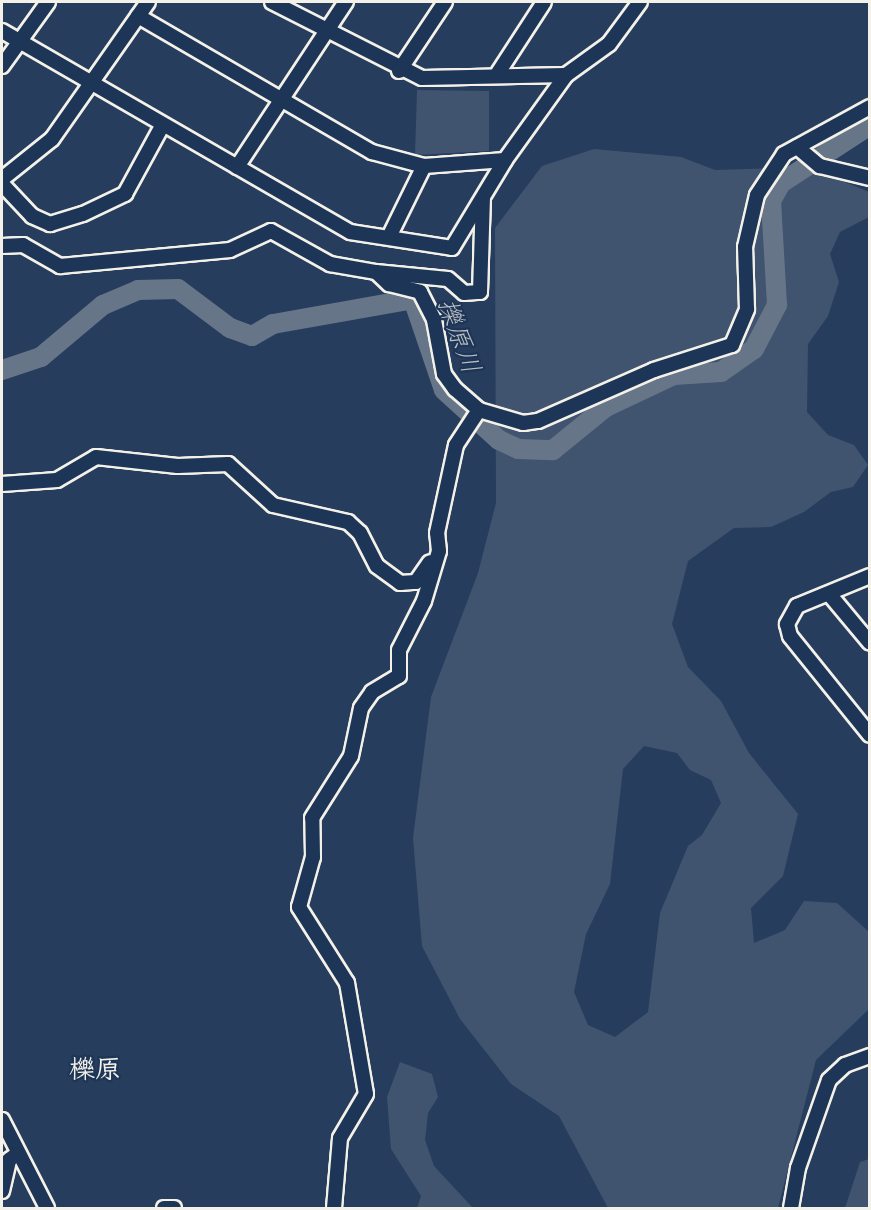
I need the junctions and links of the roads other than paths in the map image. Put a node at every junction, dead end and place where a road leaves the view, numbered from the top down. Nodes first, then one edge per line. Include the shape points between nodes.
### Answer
1 (48, 2) edge
2 (148, 2) edge
3 (272, 2) edge
4 (346, 2) edge
5 (445, 2) edge
6 (544, 2) edge
7 (640, 2) edge
8 (138, 16) junction
9 (326, 30) junction
10 (2, 31) edge
11 (20, 41) junction
12 (2, 66) edge
13 (399, 71) junction
14 (566, 75) junction
15 (496, 76) junction
16 (91, 85) junction
17 (278, 100) junction
18 (870, 107) edge
19 (162, 126) junction
20 (801, 151) junction
21 (505, 160) junction
22 (424, 166) junction
23 (237, 167) junction
24 (870, 178) edge
25 (2, 181) edge
26 (482, 198) junction
27 (390, 235) junction
28 (2, 246) edge
29 (376, 272) junction
30 (473, 415) junction
31 (2, 484) edge
32 (437, 533) junction
33 (870, 576) edge
34 (830, 596) junction
35 (870, 643) edge
36 (870, 735) edge
37 (870, 1056) edge
38 (2, 1120) edge
39 (17, 1154) junction
40 (2, 1191) edge
41 (47, 1209) edge
42 (164, 1209) edge
43 (174, 1209) edge
44 (334, 1209) edge
45 (791, 1209) edge

1 - 11 street
2 - 8 street
3 - 9 street
4 - 9 street
5 - 13 street
6 - 15 street
7 - 14 street via 609,44
8 - 16 street
8 - 17 street
9 - 13 street
9 - 17 street
10 - 11 street
11 - 12 street
11 - 16 street
13 - 15 street via 452,80
14 - 15 street
14 - 21 street
16 - 19 street
16 - 25 street via 52,139
17 - 22 street via 372,152
17 - 23 street
18 - 20 street
19 - 23 street
19 - 25 street via 125,194 83,214 50,224 32,216
20 - 24 street via 817,164
20 - 30 street via 784,154 757,195 745,247 747,309 739,333 724,351 654,370 538,421 523,423
21 - 22 street
21 - 26 street
22 - 27 street
23 - 27 street via 350,232
26 - 27 street via 452,248
26 - 29 street via 480,292 464,293 448,279
28 - 29 street via 23,245 60,266 230,250 271,231 330,264
29 - 30 street via 389,284 412,287 427,299 444,374
30 - 32 street via 456,445
31 - 32 street via 57,480 96,457 178,466 228,464 273,505 348,522 360,533 377,566 400,583 416,582 426,573
32 - 44 street via 439,551 424,601 399,650 399,676 372,692 361,708 351,756 312,818 313,856 298,898 305,920 347,983 362,1048 366,1094 340,1138
33 - 34 street
34 - 35 street
34 - 36 street via 791,611 790,636
37 - 45 street via 845,1065 829,1080 798,1168
38 - 39 street
39 - 40 street via 9,1160
39 - 41 street
42 - 43 street

